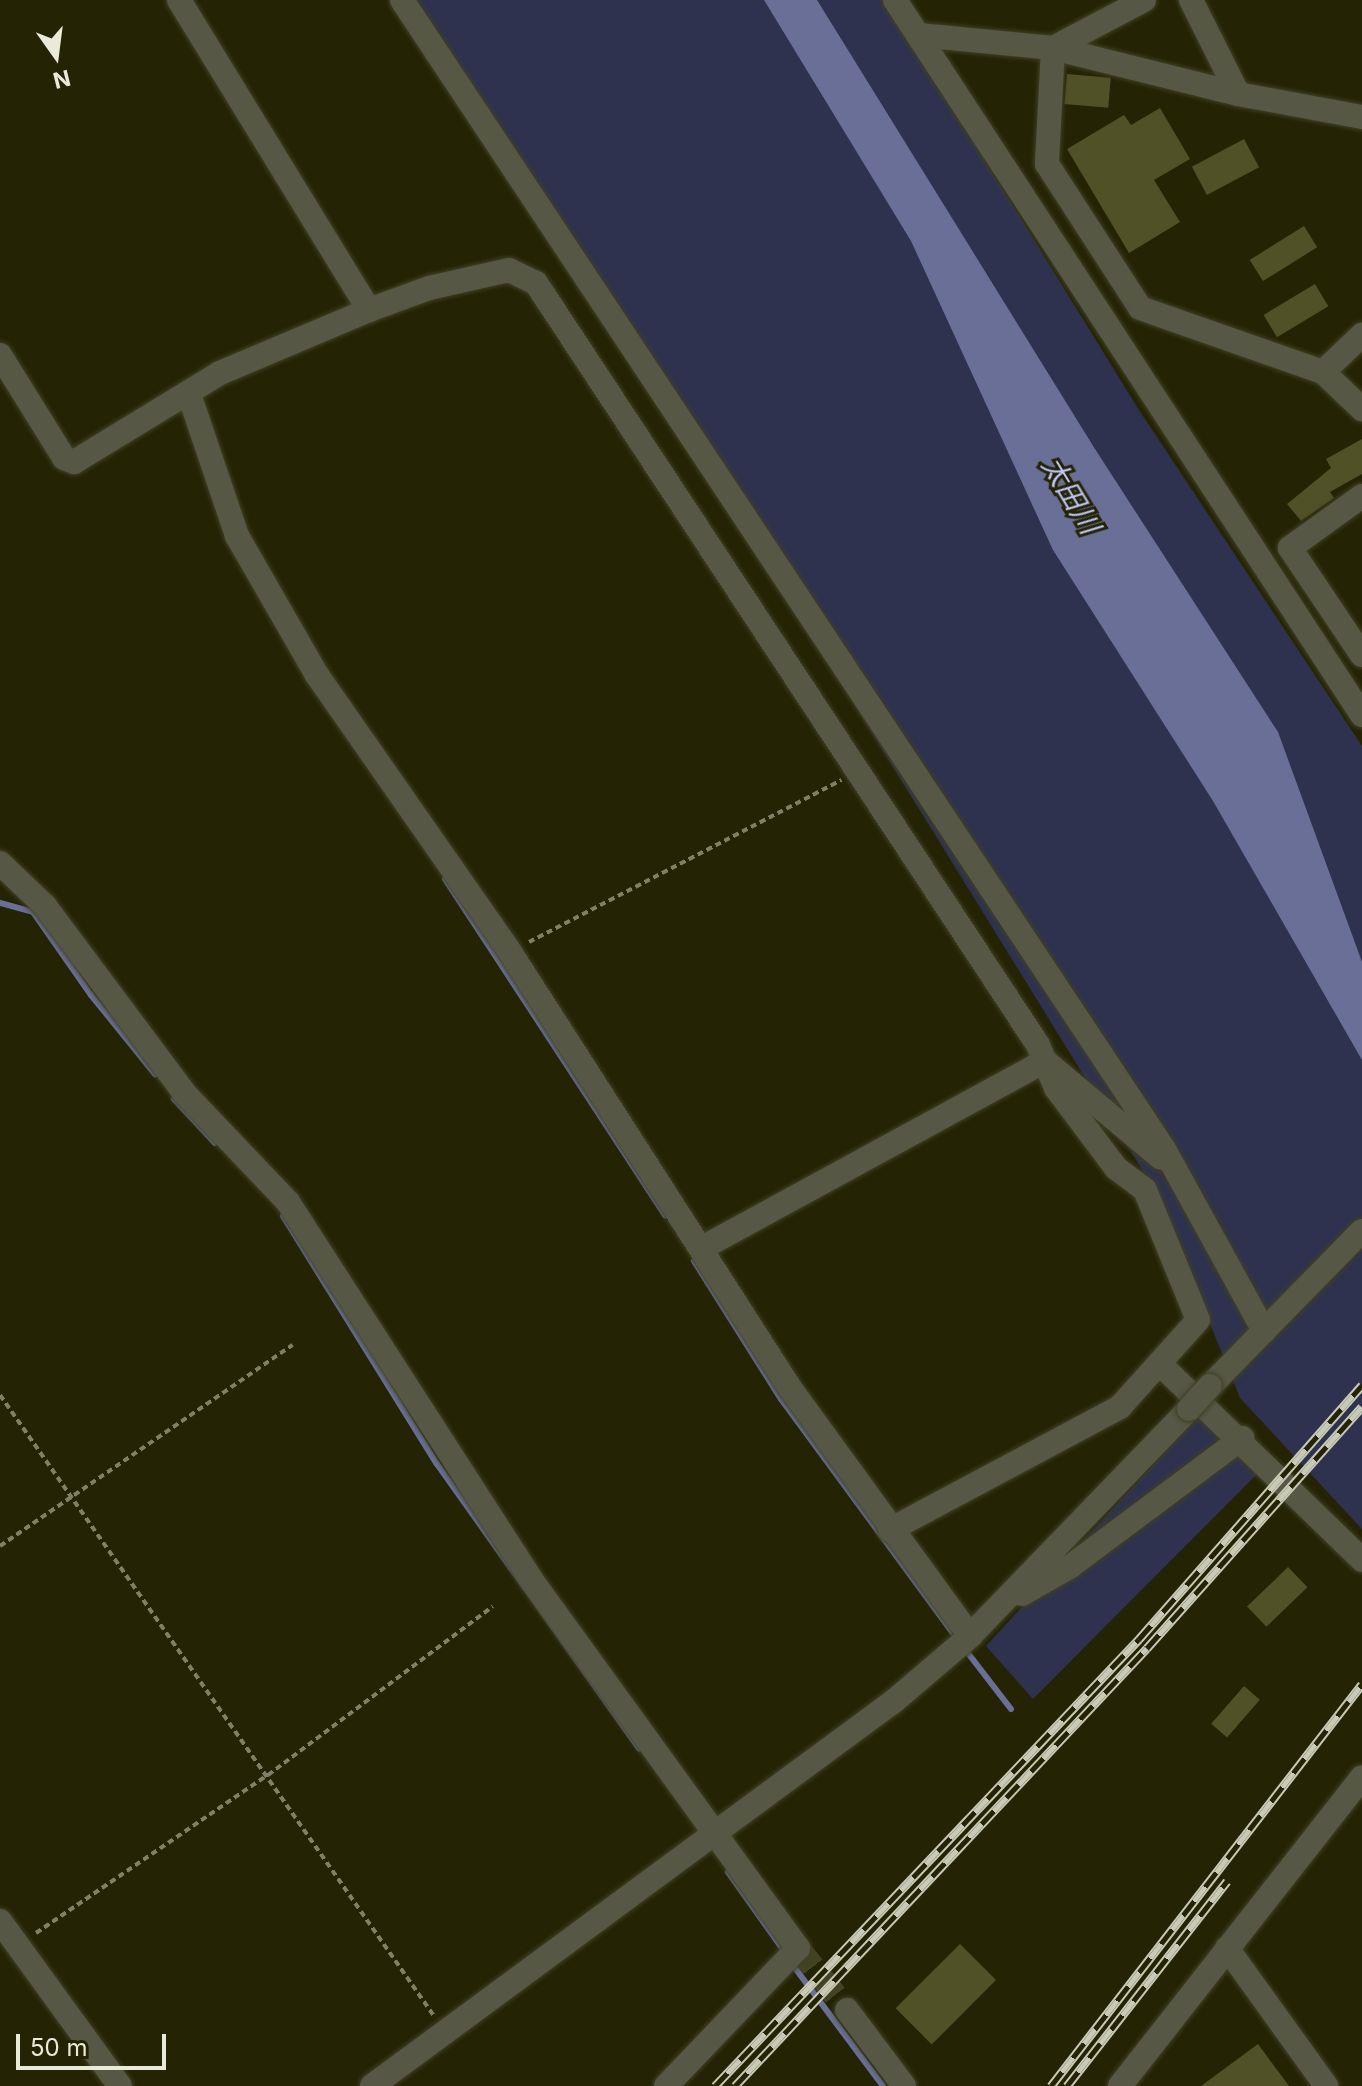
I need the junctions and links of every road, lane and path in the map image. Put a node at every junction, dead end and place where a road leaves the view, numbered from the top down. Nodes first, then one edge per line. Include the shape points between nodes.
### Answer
1 (179, 0) edge
2 (402, 0) edge
3 (895, 0) edge
4 (1144, 0) edge
5 (1191, 0) edge
6 (919, 35) junction
7 (1053, 48) junction
8 (1238, 94) junction
9 (1362, 117) edge
10 (369, 310) junction
11 (1362, 335) edge
12 (0, 355) edge
13 (1323, 372) junction
14 (189, 394) junction
15 (1362, 409) edge
16 (1362, 496) edge
17 (1362, 655) edge
18 (1362, 715) edge
19 (857, 771) junction
20 (0, 863) edge
21 (510, 952) junction
22 (1045, 1061) junction
23 (1176, 1169) junction
24 (1362, 1231) edge
25 (702, 1248) junction
26 (1267, 1328) junction
27 (293, 1345) dead end
28 (1161, 1365) junction
29 (0, 1395) edge
30 (1242, 1438) junction
31 (73, 1499) junction
32 (890, 1530) junction
33 (0, 1546) edge
34 (1362, 1560) edge
35 (1006, 1599) junction
36 (493, 1606) dead end
37 (970, 1636) junction
38 (268, 1775) junction
39 (1362, 1777) edge
40 (717, 1831) junction
41 (0, 1921) edge
42 (18, 1945) junction
43 (1227, 1948) junction
44 (847, 2010) tunnel mouth
45 (446, 2034) junction
46 (120, 2086) edge
47 (372, 2086) edge
48 (666, 2086) edge
49 (904, 2086) edge
50 (1120, 2086) edge
51 (1326, 2086) edge

1 - 10 street
2 - 23 street
3 - 6 street
4 - 7 street
5 - 8 street
6 - 7 street
6 - 18 street
7 - 8 street
7 - 13 street via 1047,164 1140,308
8 - 9 street
10 - 14 street via 220,373
10 - 19 street via 429,288 509,270 536,283
11 - 13 street
12 - 14 street via 64,458 74,462
13 - 15 street
14 - 21 street via 223,505 274,605
16 - 17 street via 1290,548
19 - 21 path
19 - 22 street
20 - 40 street via 45,906 185,1094 288,1202 530,1578
21 - 25 street
22 - 23 street
22 - 25 street
22 - 28 street via 1056,1088 1116,1168 1145,1190 1198,1320
23 - 26 street
24 - 26 street
25 - 32 street via 790,1388
26 - 35 street, bridge
27 - 31 path
28 - 30 street
28 - 32 street via 1120,1407
29 - 31 path
30 - 34 street
30 - 35 street via 1071,1566
31 - 33 path
31 - 38 path
32 - 37 street
35 - 37 street
36 - 38 path
37 - 40 street via 894,1701
38 - 42 path
38 - 45 path
39 - 43 street
40 - 45 street
40 - 48 street via 798,1948
41 - 42 street
42 - 46 street
43 - 50 street
43 - 51 street
44 - 49 street
45 - 47 street

